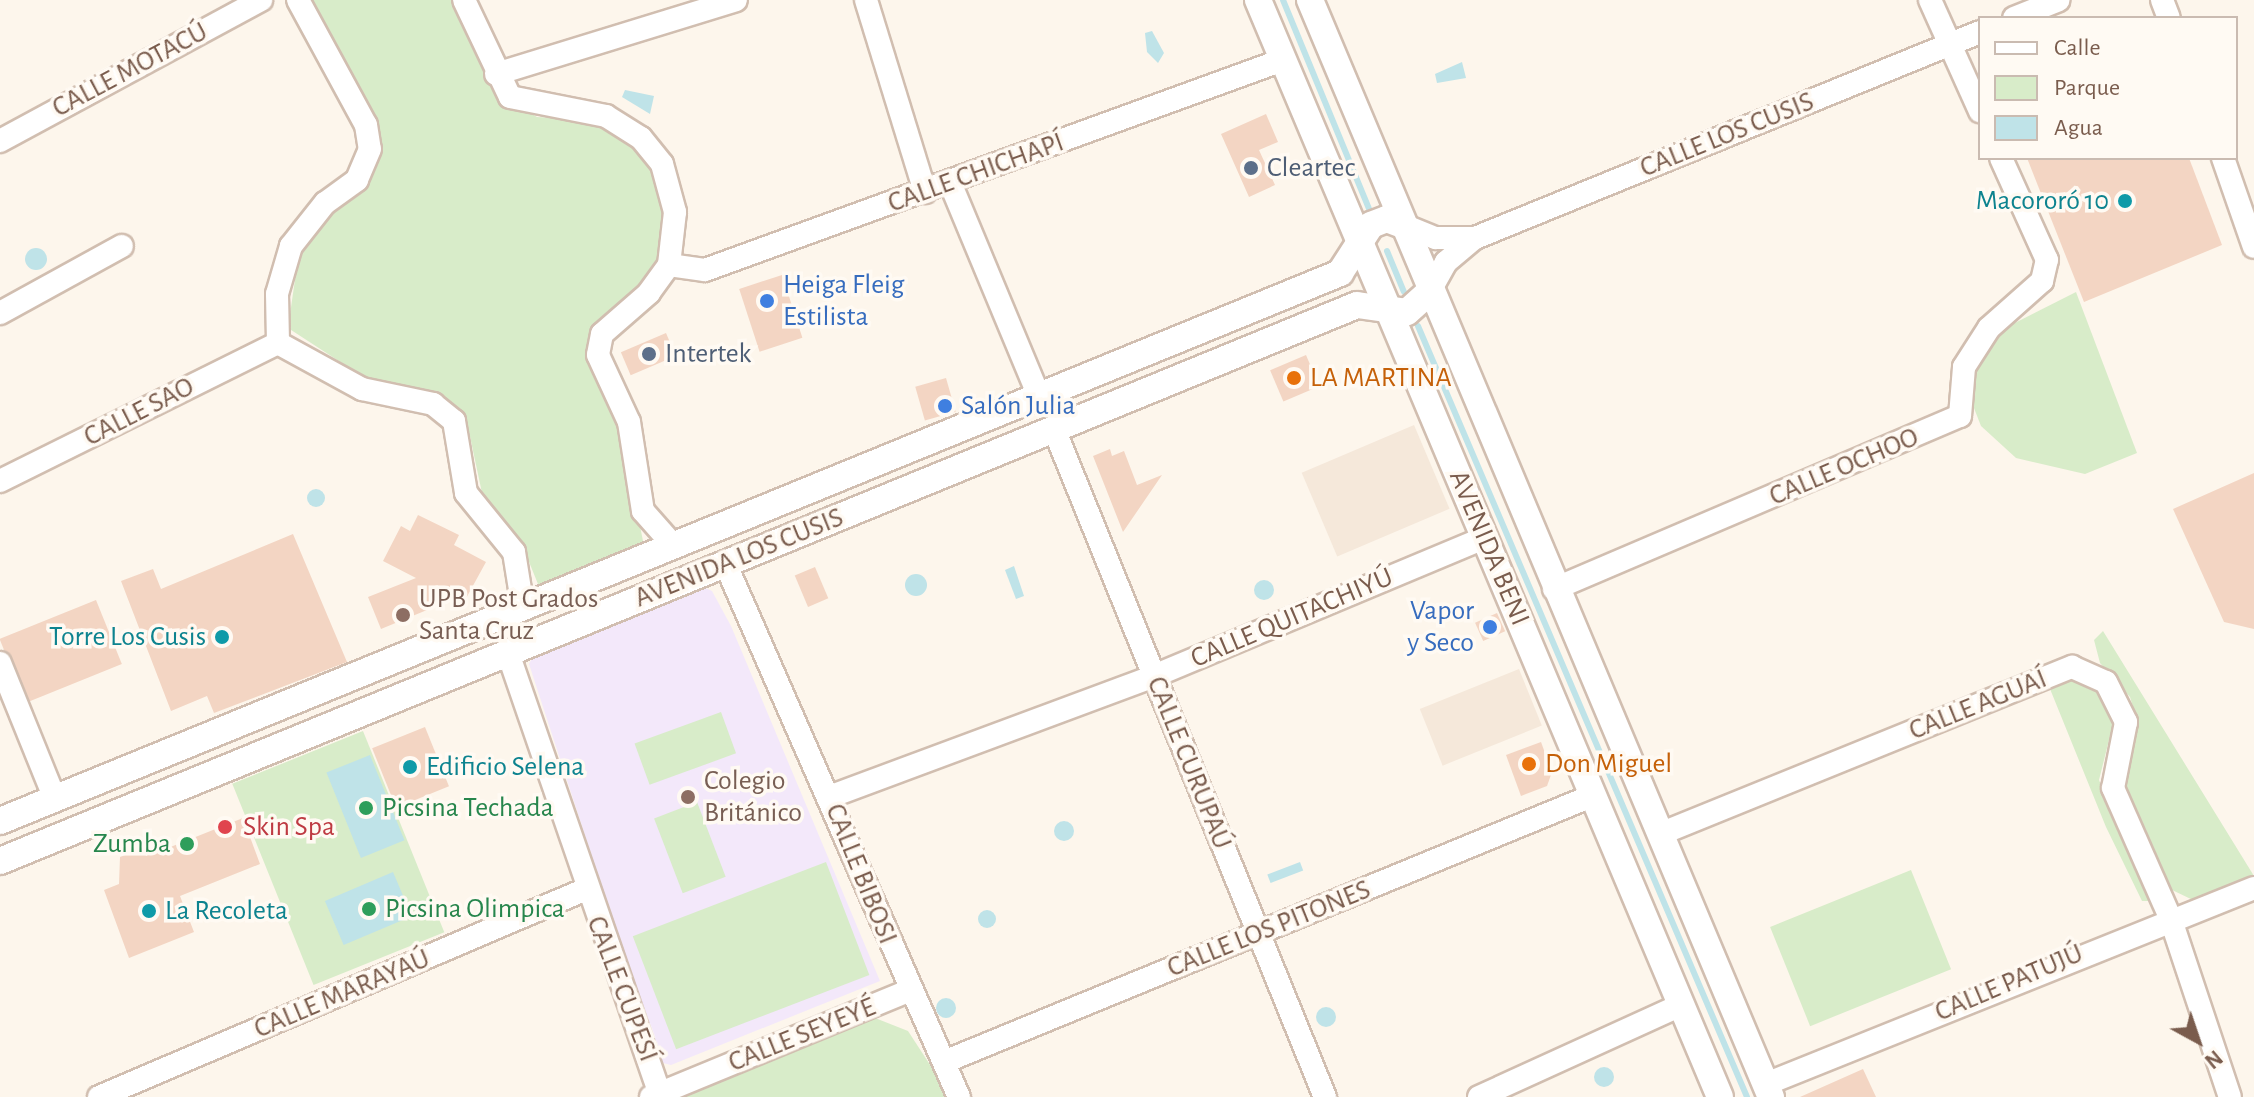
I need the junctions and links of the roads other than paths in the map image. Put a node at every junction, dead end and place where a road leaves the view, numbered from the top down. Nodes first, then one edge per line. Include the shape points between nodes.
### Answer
1 (261, 0) edge
2 (298, 0) edge
3 (464, 0) edge
4 (736, 0) edge
5 (866, 0) edge
6 (1258, 0) edge
7 (1310, 0) edge
8 (1930, 0) edge
9 (2059, 0) edge
10 (2019, 16) edge
11 (1978, 33) edge
12 (1950, 44) junction
13 (1280, 61) junction
14 (496, 74) junction
15 (1978, 107) edge
16 (0, 141) edge
17 (2002, 160) edge
18 (2224, 160) edge
19 (951, 185) junction
20 (925, 192) junction
21 (1403, 225) junction
22 (1475, 238) junction
23 (1359, 243) junction
24 (122, 246) dead end
25 (2254, 247) edge
26 (669, 265) junction
27 (1321, 281) junction
28 (1430, 291) junction
29 (1389, 312) junction
30 (0, 313) edge
31 (1336, 314) junction
32 (278, 343) junction
33 (1039, 396) junction
34 (972, 424) junction
35 (1054, 429) junction
36 (985, 457) junction
37 (0, 481) edge
38 (1484, 538) junction
39 (674, 546) junction
40 (725, 563) junction
41 (1554, 589) junction
42 (523, 608) junction
43 (508, 653) junction
44 (0, 663) edge
45 (1154, 676) junction
46 (288, 705) junction
47 (301, 737) junction
48 (1594, 795) junction
49 (829, 797) junction
50 (55, 799) junction
51 (0, 821) edge
52 (1660, 834) junction
53 (0, 861) edge
54 (2254, 888) edge
55 (584, 890) junction
56 (2170, 917) junction
57 (1258, 933) junction
58 (908, 991) junction
59 (1681, 1005) junction
60 (944, 1062) junction
61 (1768, 1091) edge
62 (657, 1095) edge
63 (99, 1097) edge
64 (959, 1097) edge
65 (1325, 1097) edge
66 (1479, 1097) edge
67 (1720, 1097) edge
68 (2230, 1097) edge

1 - 16 street, CALLE MOTACÚ
2 - 32 street via 366,125 370,149 357,180 325,203 291,246 277,294
3 - 14 street
4 - 14 street
5 - 20 street
6 - 13 street, AVENIDA BENI
7 - 21 street, AVENIDA BENI
8 - 12 street
9 - 10 street
11 - 12 street, CALLE LOS CUSIS
12 - 15 street
12 - 22 street, CALLE LOS CUSIS
13 - 19 street, CALLE CHICHAPÍ
13 - 23 street, AVENIDA BENI
14 - 26 street via 510,97 606,116 653,150 675,212
17 - 41 street, CALLE OCHOO via 2047,260 2042,281 1989,328 1964,367 1960,416
18 - 25 street
19 - 20 street, CALLE CHICHAPÍ
19 - 33 street
20 - 26 street, CALLE CHICHAPÍ via 705,270
21 - 22 street, CALLE LOS CUSIS via 1436,238
21 - 23 street, AVENIDA LOS CUSIS via 1376,222
21 - 28 street, AVENIDA BENI
22 - 28 street, CALLE LOS CUSIS via 1446,262
23 - 27 street, AVENIDA LOS CUSIS via 1349,265
23 - 29 street, AVENIDA BENI
24 - 30 street
26 - 39 street via 649,293 602,334 598,355 629,422 643,511
27 - 31 street
27 - 33 street, AVENIDA LOS CUSIS
28 - 29 street, AVENIDA LOS CUSIS via 1414,309
28 - 41 street, AVENIDA BENI
29 - 31 street, AVENIDA LOS CUSIS via 1357,305
29 - 38 street, AVENIDA BENI
31 - 35 street, AVENIDA LOS CUSIS
32 - 37 street, CALLE SAO
32 - 42 street via 362,389 433,404 454,421 466,493 514,552
33 - 34 street, AVENIDA LOS CUSIS
34 - 36 street
34 - 39 street, AVENIDA LOS CUSIS
35 - 36 street, AVENIDA LOS CUSIS
35 - 45 street, CALLE CURUPAÚ
36 - 40 street, AVENIDA LOS CUSIS
38 - 45 street, CALLE QUITACHIYÚ
38 - 48 street, AVENIDA BENI
39 - 42 street, AVENIDA LOS CUSIS
40 - 43 street, AVENIDA LOS CUSIS
40 - 49 street, CALLE BIBOSI
41 - 52 street, AVENIDA BENI
42 - 46 street, AVENIDA LOS CUSIS
43 - 47 street, AVENIDA LOS CUSIS
43 - 55 street, CALLE CUPESÍ
44 - 50 street
45 - 49 street, CALLE QUITACHIYÚ
45 - 57 street, CALLE CURUPAÚ
46 - 47 street
46 - 50 street, AVENIDA LOS CUSIS
47 - 53 street, AVENIDA LOS CUSIS
48 - 57 street, CALLE LOS PITONES
48 - 59 street, AVENIDA BENI
49 - 58 street, CALLE BIBOSI
50 - 51 street, AVENIDA LOS CUSIS
52 - 56 street, CALLE AGUAÍ via 2072,667 2106,682 2126,722 2113,788
52 - 61 street, AVENIDA BENI
54 - 56 street, CALLE PATUJÚ via 2189,917
55 - 62 street, CALLE CUPESÍ
55 - 63 street, CALLE MARAYAÚ
56 - 61 street, CALLE PATUJÚ
56 - 68 street, CALLE AGUAÍ
57 - 60 street, CALLE LOS PITONES
57 - 65 street, CALLE CURUPAÚ
58 - 60 street, CALLE BIBOSI
58 - 62 street, CALLE SEYEYÉ
59 - 66 street
59 - 67 street, AVENIDA BENI
60 - 64 street, CALLE BIBOSI

